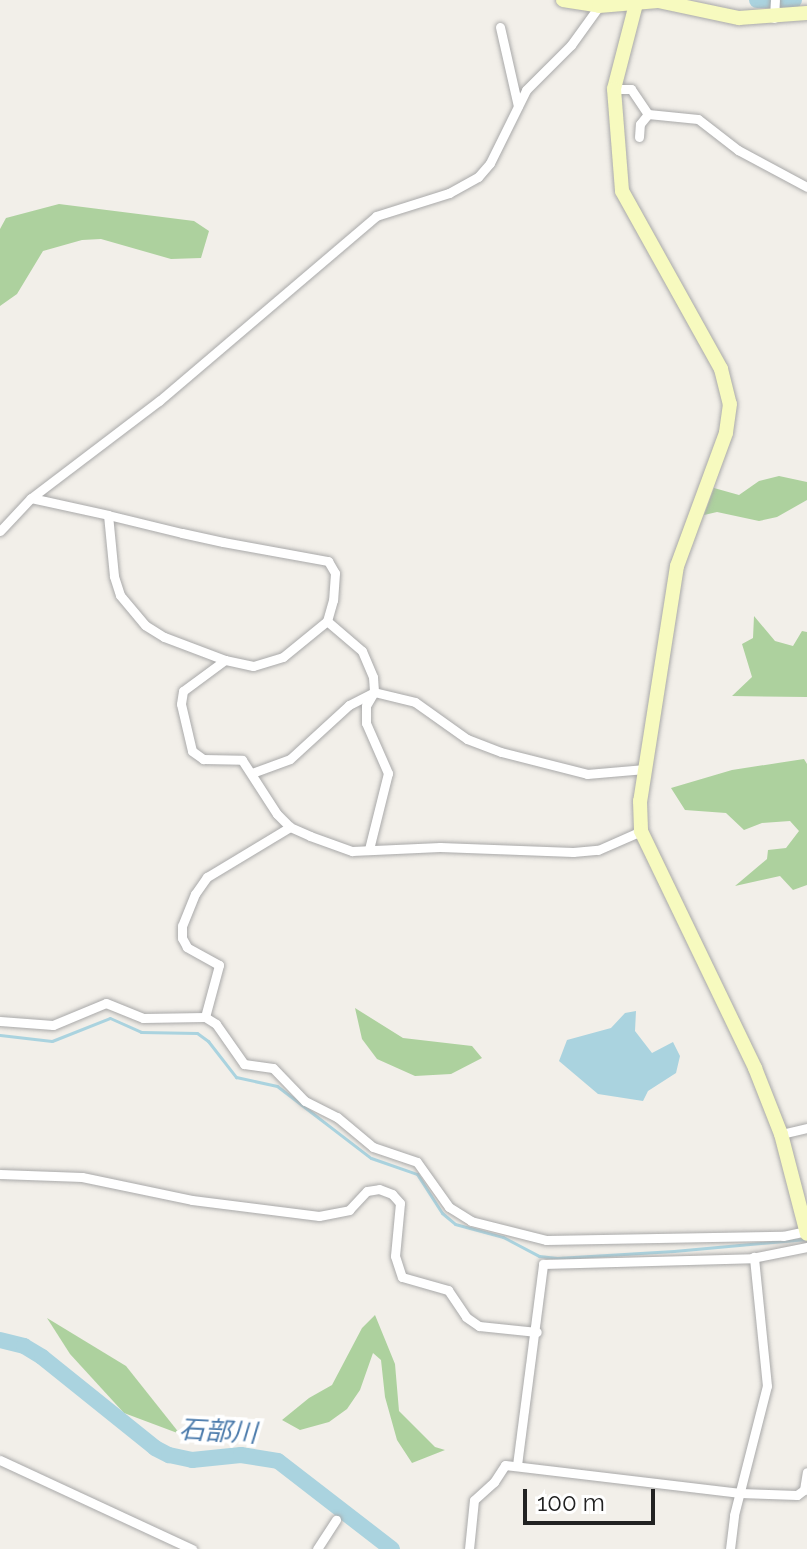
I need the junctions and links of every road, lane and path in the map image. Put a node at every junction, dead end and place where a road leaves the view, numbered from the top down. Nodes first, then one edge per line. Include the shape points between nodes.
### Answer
1 (563, 0) edge
2 (637, 1) edge
3 (599, 6) junction
4 (774, 9) edge
5 (807, 13) edge
6 (500, 27) dead end
7 (614, 89) junction
8 (518, 106) junction
9 (648, 114) junction
10 (639, 137) dead end
11 (807, 187) edge
12 (31, 498) junction
13 (108, 515) junction
14 (0, 531) edge
15 (327, 621) junction
16 (225, 660) junction
17 (374, 692) junction
18 (645, 769) junction
19 (252, 773) junction
20 (290, 827) junction
21 (641, 831) junction
22 (369, 849) junction
23 (205, 1017) junction
24 (0, 1021) edge
25 (807, 1128) edge
26 (781, 1134) junction
27 (0, 1174) edge
28 (807, 1232) edge
29 (807, 1247) edge
30 (754, 1257) junction
31 (537, 1332) junction
32 (0, 1460) edge
33 (517, 1465) junction
34 (807, 1472) edge
35 (740, 1493) junction
36 (336, 1520) dead end
37 (192, 1549) edge
38 (317, 1549) edge
39 (469, 1549) edge
40 (730, 1549) edge

1 - 3 street
2 - 3 street
2 - 4 street via 739,18
2 - 7 street
3 - 8 street
4 - 5 street
6 - 8 street
7 - 9 street via 631,89
7 - 18 street via 625,199 721,369 730,404 726,433 677,566
8 - 12 street via 478,177 449,193 376,216 159,401
9 - 10 street
9 - 11 street via 698,119 738,150
12 - 13 street
12 - 14 street
13 - 15 street via 328,561 335,573
13 - 16 street via 114,576 135,615 164,637
15 - 16 street via 276,660 253,666
15 - 17 street via 365,656
16 - 19 street via 183,691 189,746 198,758 242,760
17 - 18 street via 415,702 467,739 501,752 587,774
17 - 19 street via 349,705 290,759
17 - 22 street via 366,706 366,723 388,773
18 - 21 street
19 - 20 street via 268,803
20 - 22 street via 352,851
20 - 23 street via 207,877 195,894 182,938 187,947 219,965
21 - 22 street via 581,852
21 - 26 street via 739,1029
23 - 24 street via 143,1018 106,1003 53,1025
23 - 28 street via 244,1064 273,1068 305,1101 337,1117 373,1147 417,1162 449,1207 471,1221 546,1240
25 - 26 street
26 - 28 street
27 - 31 street via 82,1177 192,1200 319,1216 349,1210 367,1191 379,1189 400,1203 395,1256 402,1277 448,1290 479,1326
29 - 30 street
30 - 31 street via 545,1263
30 - 35 street via 767,1386
31 - 33 street
32 - 37 street
33 - 35 street
33 - 39 street via 505,1465 474,1500
34 - 35 street via 804,1490 797,1495
35 - 40 street
36 - 38 street

